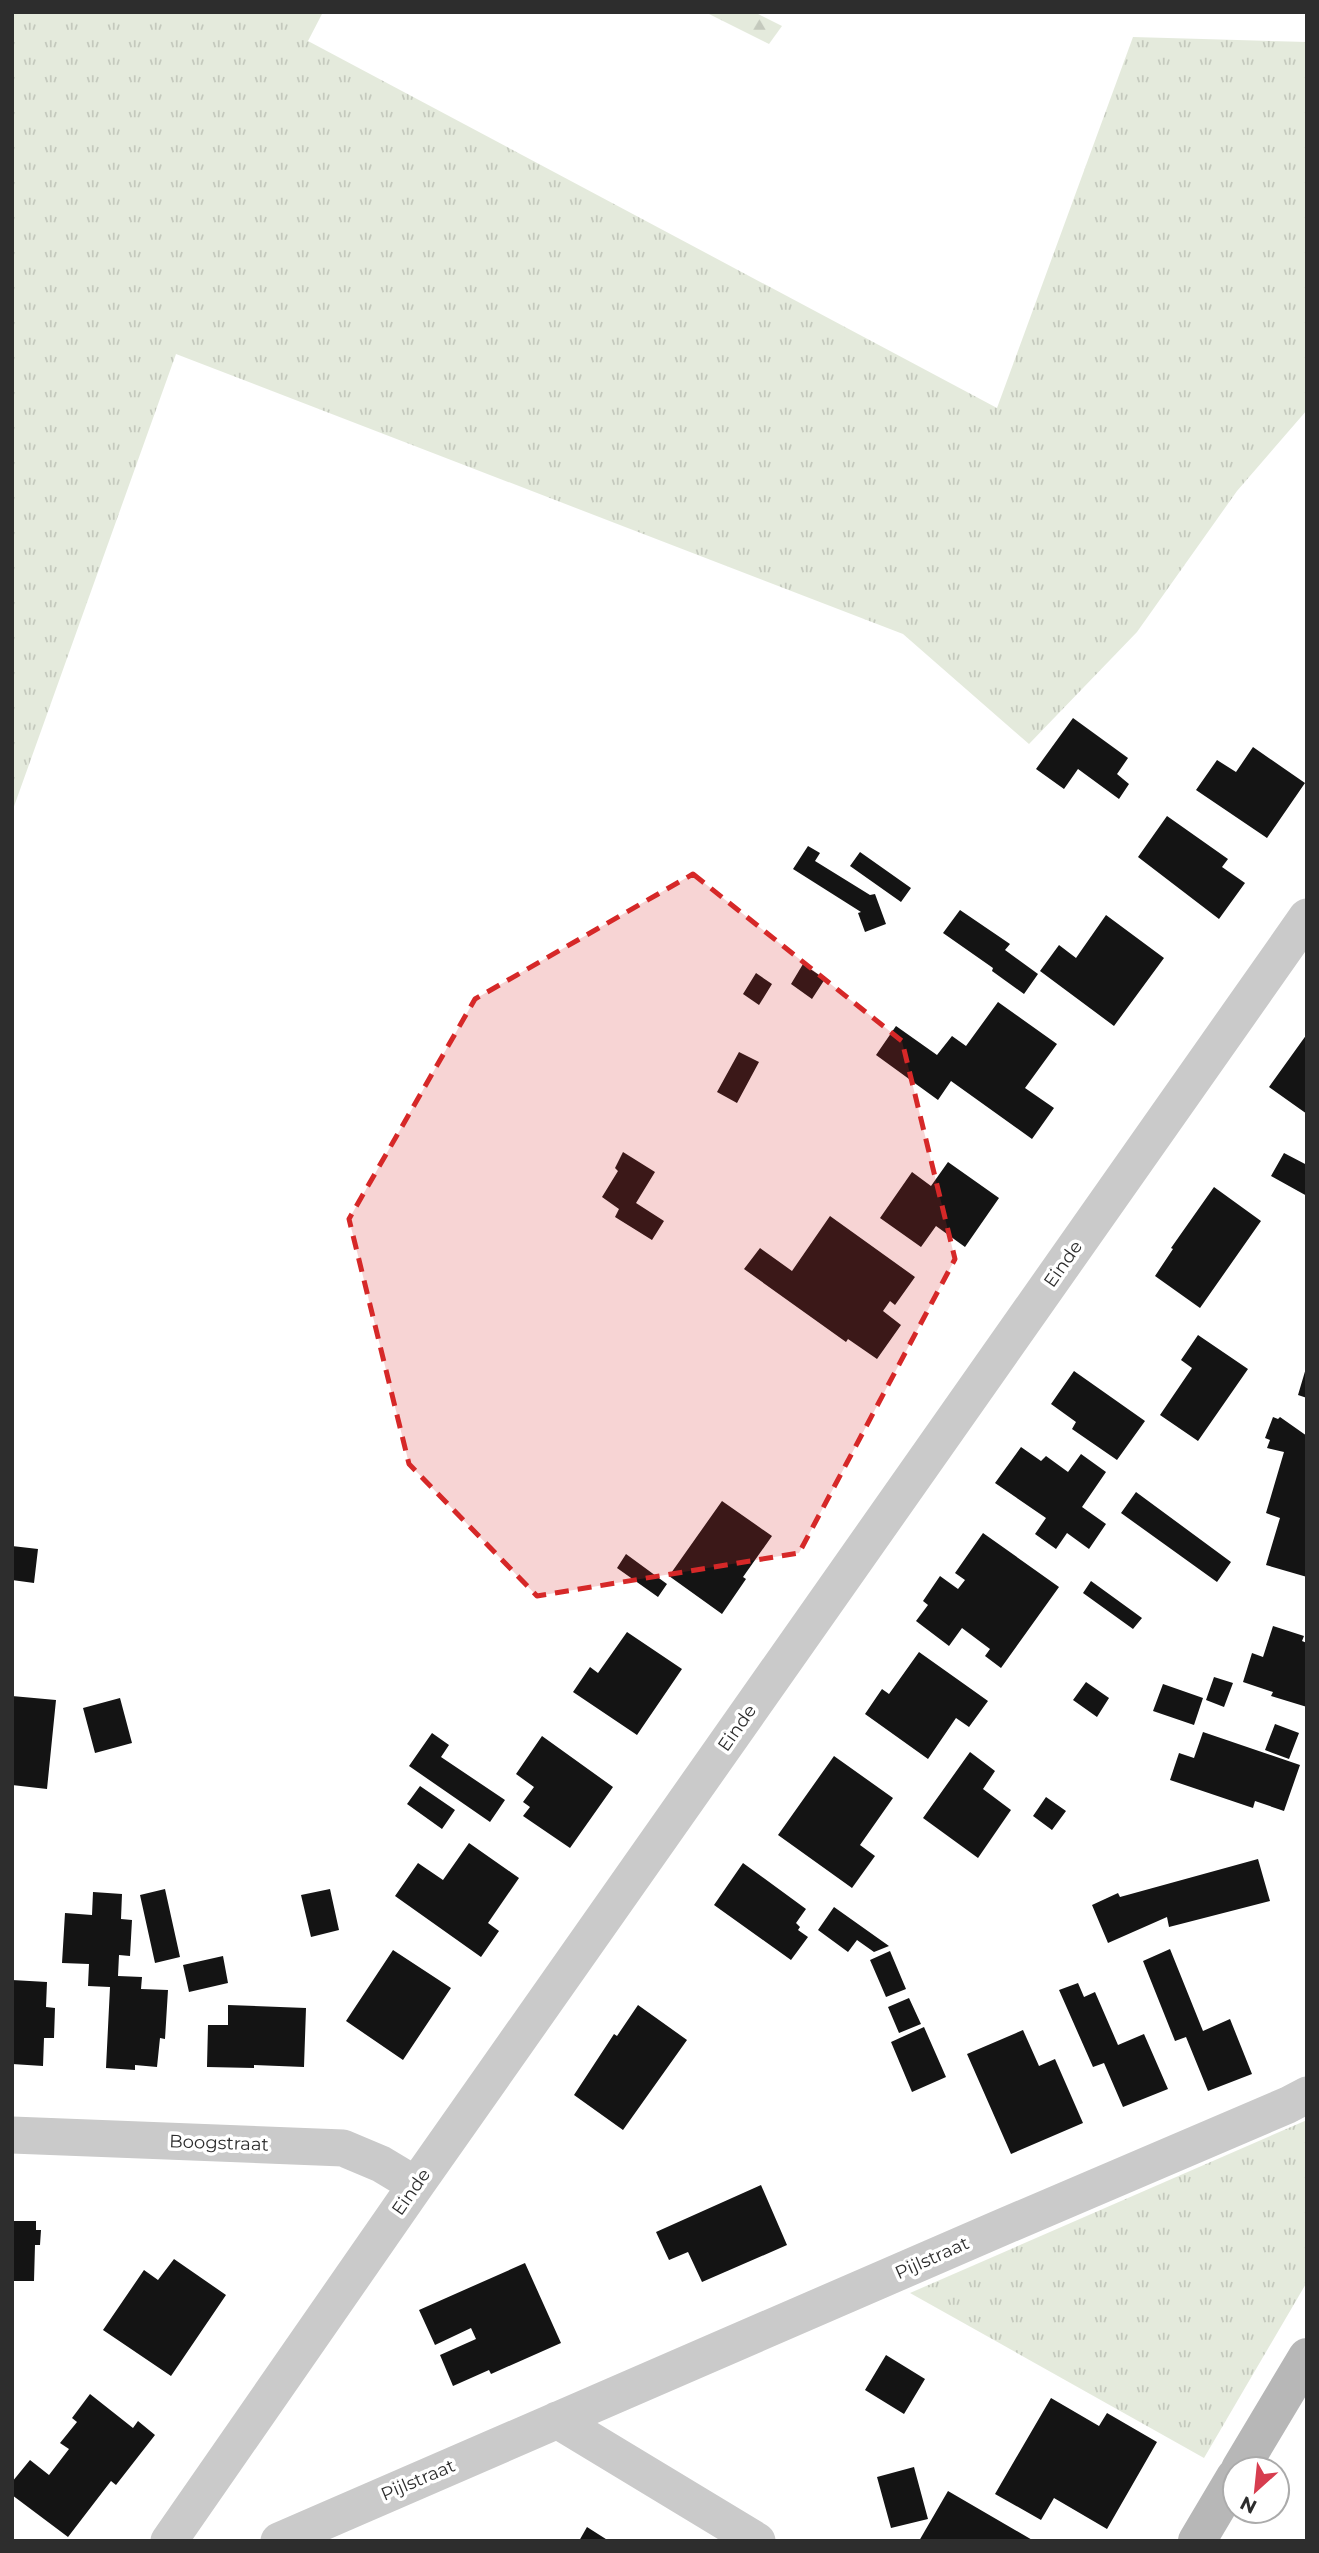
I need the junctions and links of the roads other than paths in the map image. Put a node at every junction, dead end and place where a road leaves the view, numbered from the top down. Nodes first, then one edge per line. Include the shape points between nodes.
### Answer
1 (1307, 917) edge
2 (1307, 2095) edge
3 (12, 2135) edge
4 (416, 2185) junction
5 (1307, 2357) edge
6 (557, 2420) junction
7 (1248, 2455) edge
8 (1221, 2501) edge
9 (169, 2541) edge
10 (279, 2541) edge
11 (757, 2541) edge
12 (1197, 2541) edge

1 - 4 street, Einde
2 - 6 street, Pijlstraat
3 - 4 street, Boogstraat via 343,2148
4 - 9 street, Einde
5 - 7 main road
6 - 10 street, Pijlstraat
6 - 11 street
8 - 12 main road

